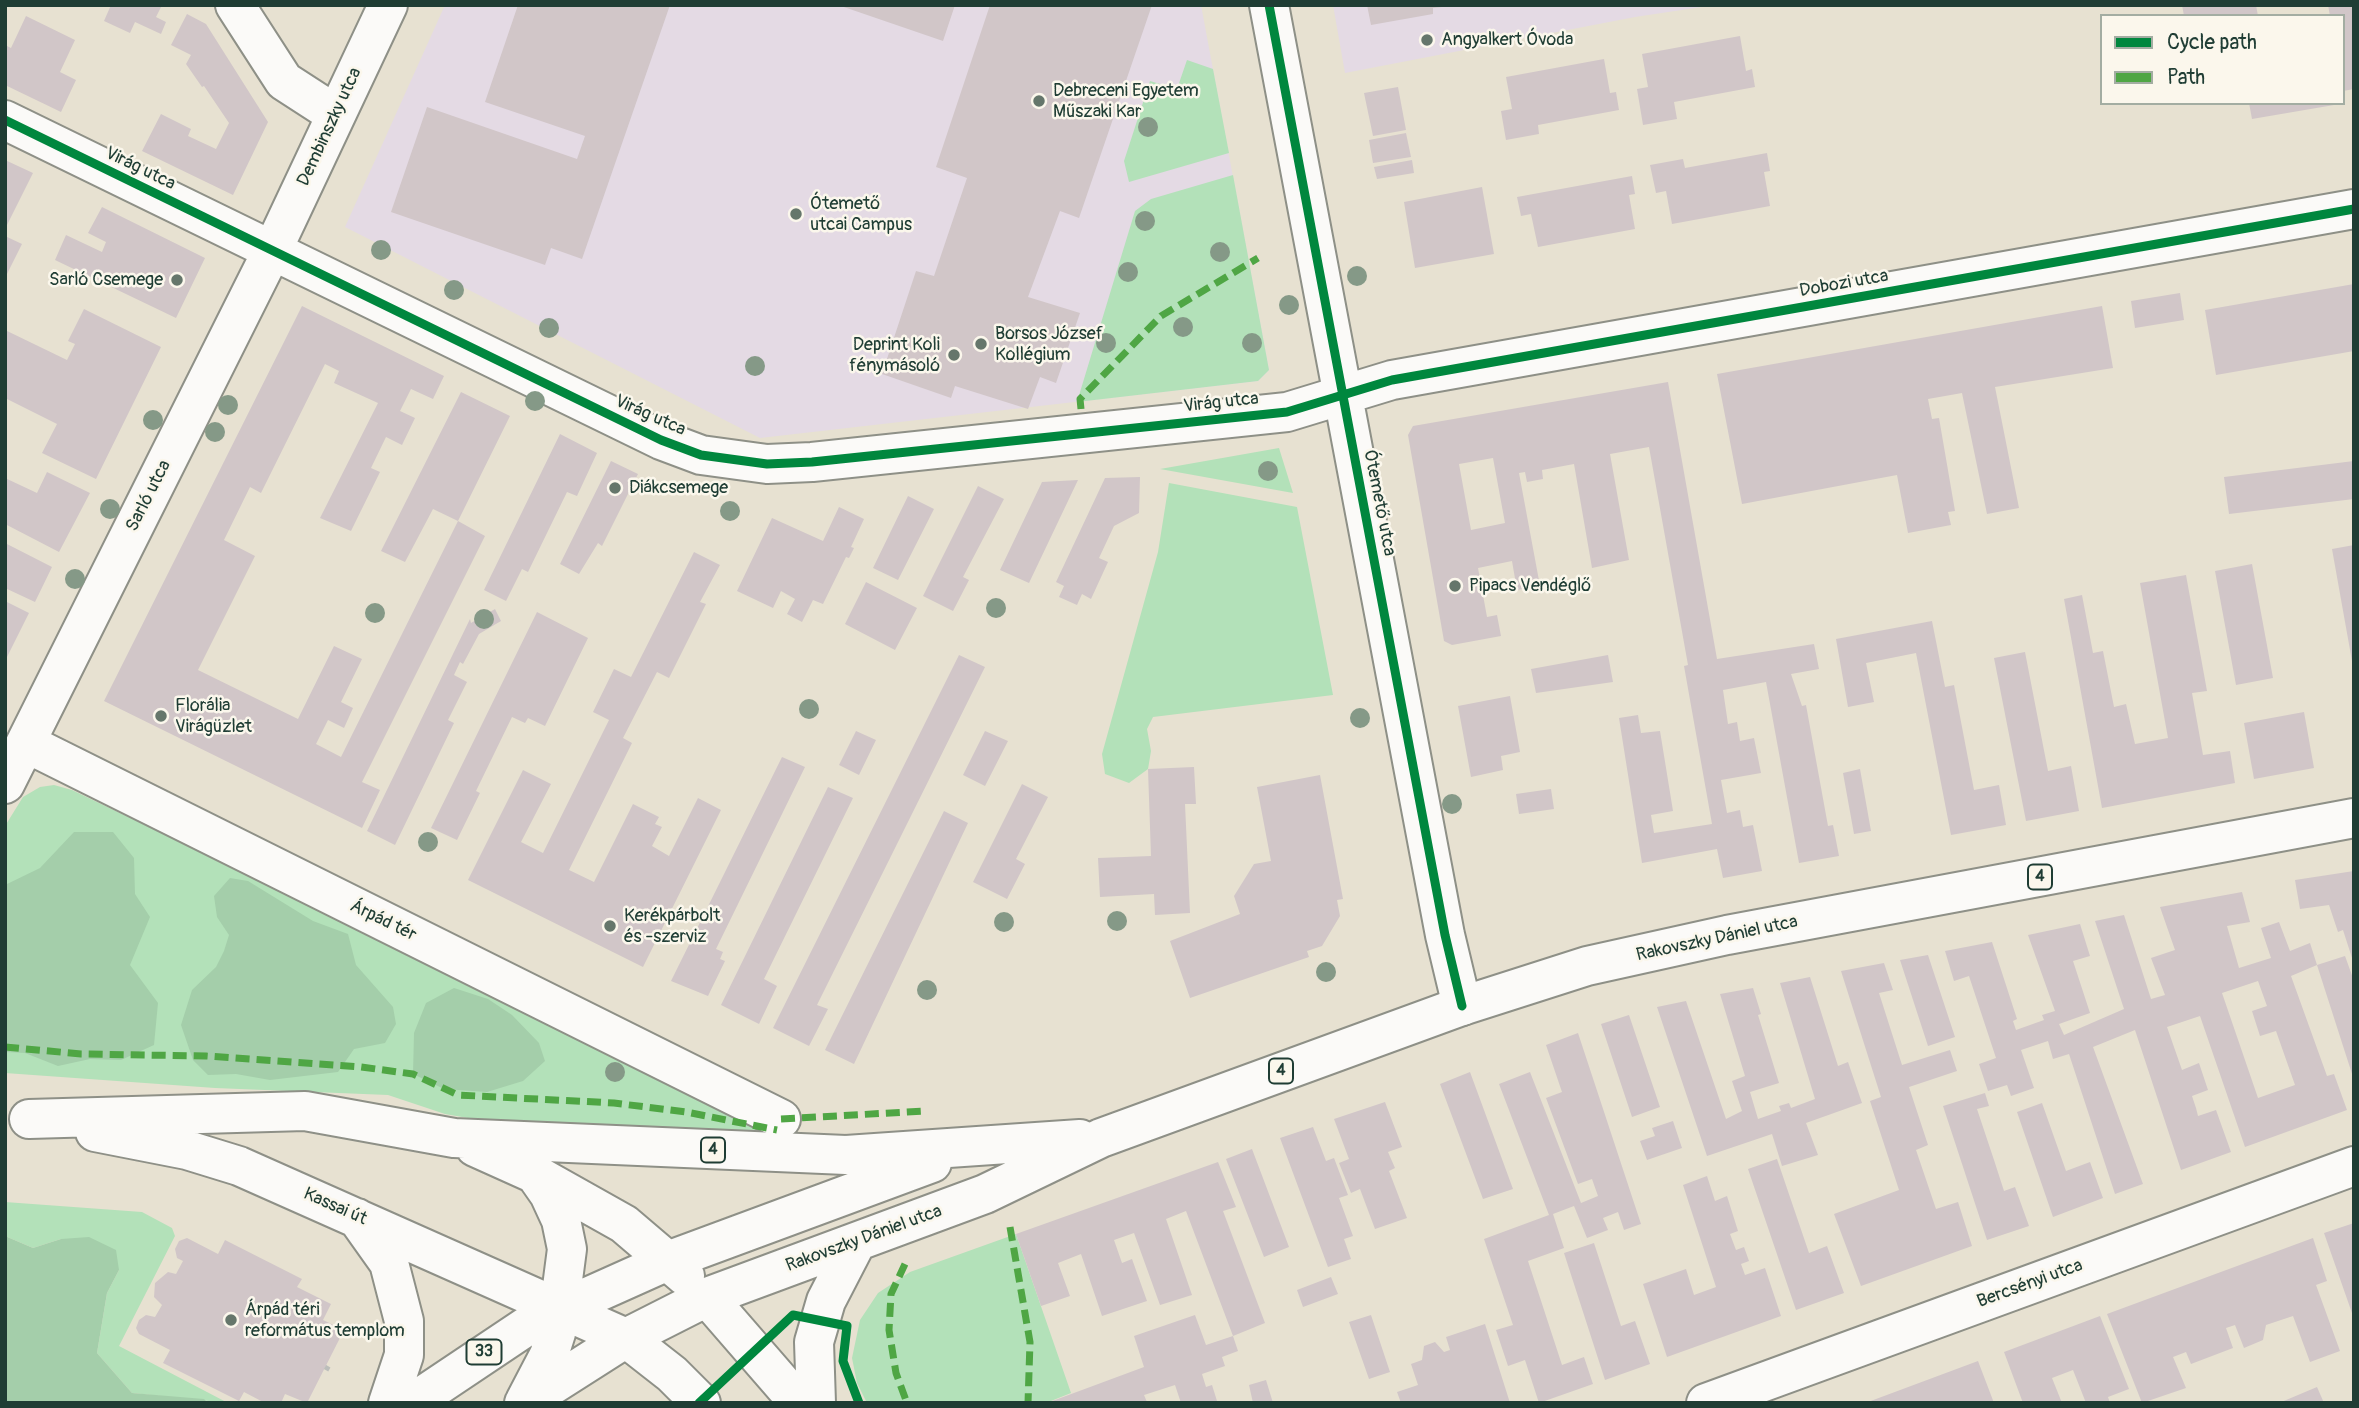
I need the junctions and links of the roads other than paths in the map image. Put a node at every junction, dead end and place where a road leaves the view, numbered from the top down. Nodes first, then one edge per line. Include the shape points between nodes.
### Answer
1 (235, 5) edge
2 (388, 5) edge
3 (1269, 5) edge
4 (335, 114) junction
5 (5, 120) edge
6 (2354, 209) edge
7 (273, 249) junction
8 (1342, 397) junction
9 (26, 743) junction
10 (5, 784) edge
11 (2354, 818) edge
12 (1462, 1006) junction
13 (17, 1118) edge
14 (781, 1119) dead end
15 (454, 1138) junction
16 (1101, 1138) junction
17 (971, 1148) junction
18 (2354, 1166) edge
19 (535, 1174) junction
20 (355, 1216) junction
21 (856, 1243) junction
22 (670, 1260) junction
23 (707, 1297) junction
24 (560, 1308) junction
25 (626, 1339) junction
26 (388, 1403) edge
27 (412, 1403) edge
28 (524, 1403) edge
29 (701, 1403) edge
30 (799, 1403) edge
31 (816, 1403) edge
32 (1706, 1403) edge

1 - 4 street via 284,80
2 - 4 street, Dembinszky utca
3 - 8 street, Ótemető utca
4 - 7 street, Dembinszky utca
5 - 7 street, Virág utca
6 - 8 street, Dobozi utca via 1392,380
7 - 8 street, Virág utca via 661,440 701,455 745,463 811,462 1088,434 1287,412
7 - 9 street, Sarló utca
8 - 12 street, Ótemető utca
9 - 10 street
9 - 14 street, Árpád tér
11 - 12 street, Rakovszky Dániel utca / 4 via 1727,935 1587,966
12 - 16 street, Rakovszky Dániel utca / 4
13 - 15 street, Kassai út / 4 via 305,1111
13 - 20 street, Kassai út / 4 via 215,1157
15 - 17 street, 4 via 846,1155
15 - 19 street
16 - 17 street, Rakovszky Dániel utca / 4
16 - 21 street, Rakovszky Dániel utca / 4 via 985,1194
17 - 22 street
18 - 32 street, Bercsényi utca
19 - 22 street via 624,1224
19 - 24 street via 561,1220 567,1249
20 - 24 street, Kassai út / 4
20 - 26 street via 389,1263 404,1321 404,1355
21 - 23 street, Rakovszky Dániel utca / 4
21 - 31 street via 819,1320 812,1364
22 - 23 street
22 - 24 street
22 - 25 street via 653,1271 639,1289
23 - 25 street, Rakovszky Dániel utca / 4
23 - 30 street
24 - 25 street, Kassai út / 4
24 - 27 street, 33 via 513,1333
24 - 28 street via 549,1356
25 - 28 street, Rakovszky Dániel utca
25 - 29 street, Kassai út

